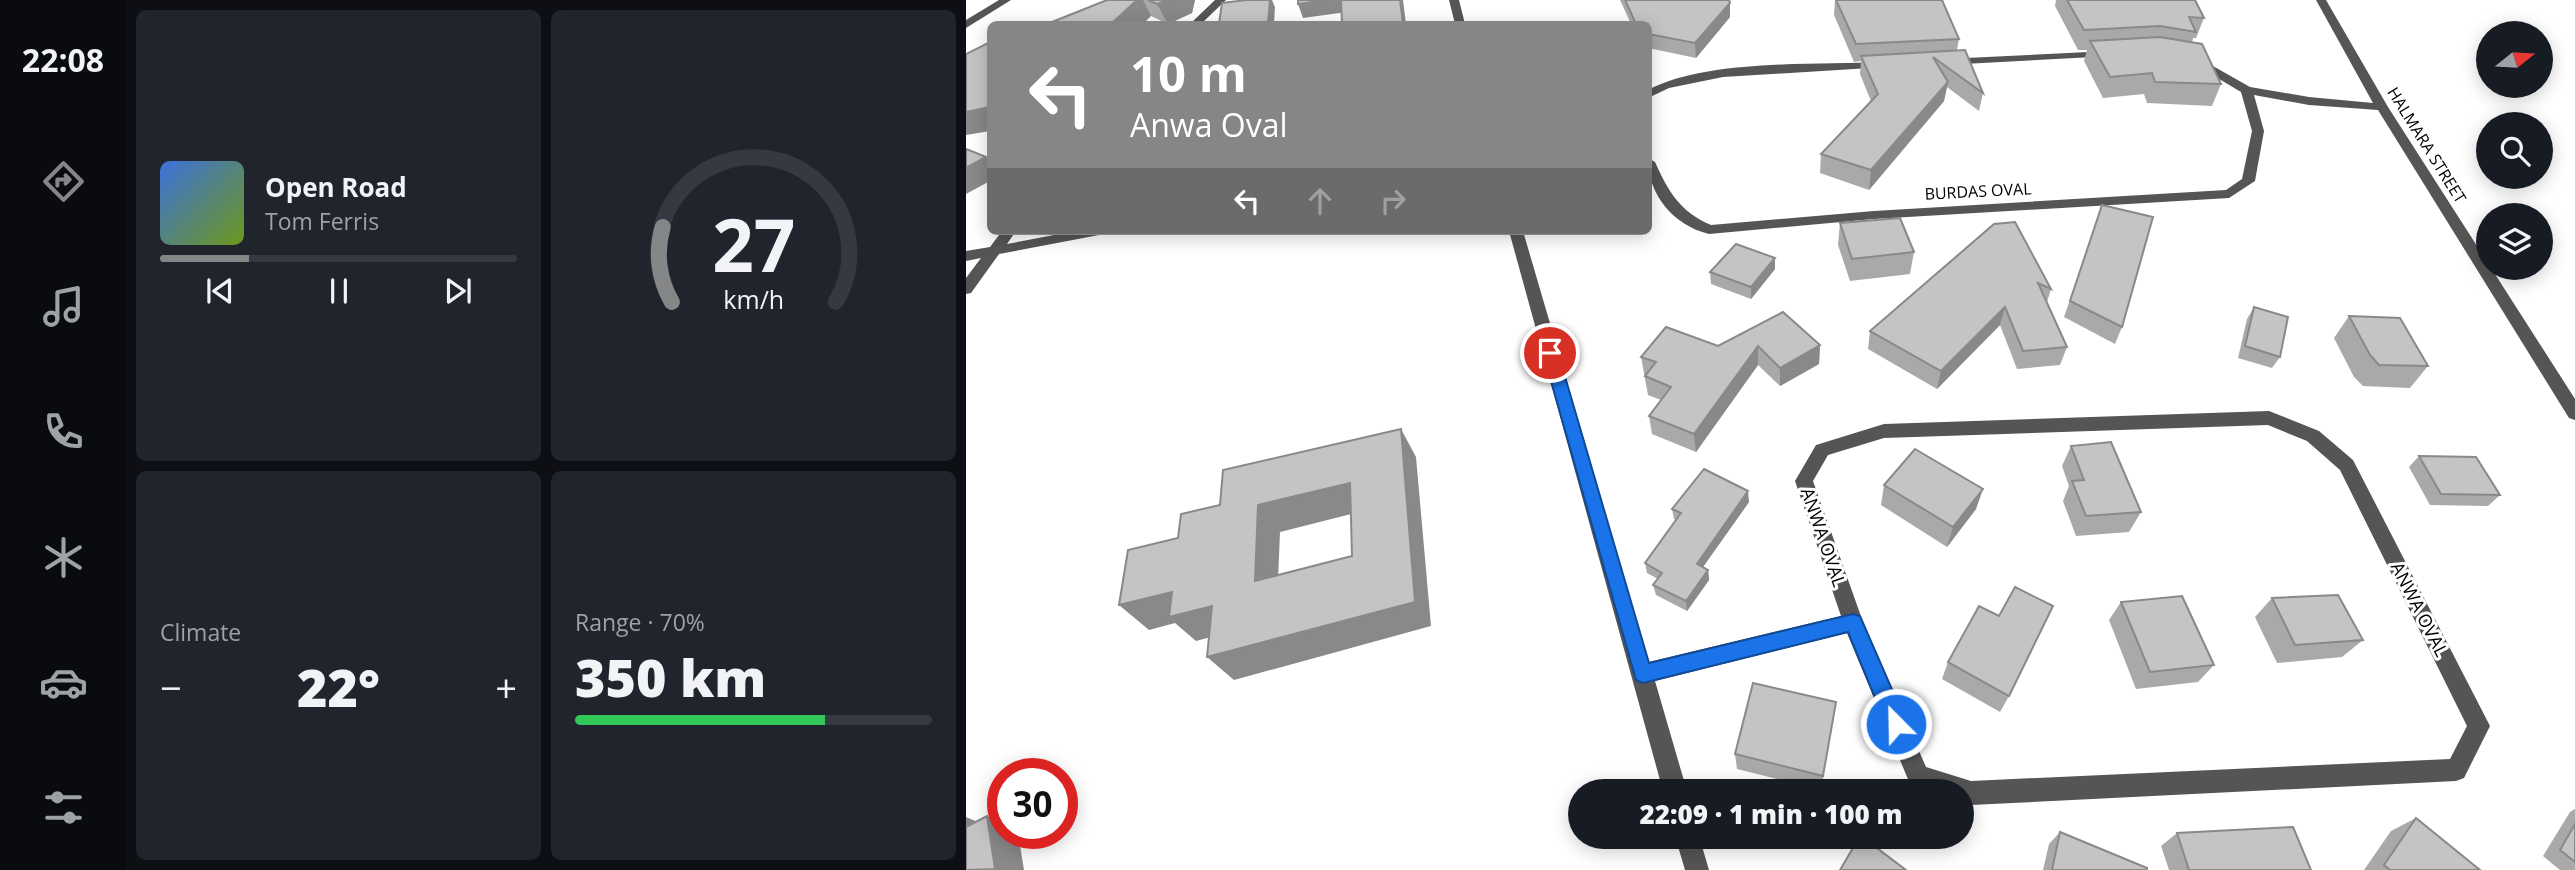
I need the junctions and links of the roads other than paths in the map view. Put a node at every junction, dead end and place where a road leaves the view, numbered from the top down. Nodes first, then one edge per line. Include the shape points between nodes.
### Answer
1 (1006, 0) edge
2 (1221, 0) edge
3 (1454, 0) edge
4 (2320, 0) edge
5 (1198, 21) edge
6 (1459, 21) edge
7 (966, 25) edge
8 (2127, 53) edge
9 (2176, 56) edge
10 (1927, 63) edge
11 (1900, 64) edge
12 (2247, 90) junction
13 (1652, 93) edge
14 (2382, 107) junction
15 (1652, 171) edge
16 (1006, 235) edge
17 (1080, 235) edge
18 (1517, 235) edge
19 (992, 253) junction
20 (966, 256) edge
21 (966, 289) edge
22 (2575, 413) edge
23 (1853, 622) junction
24 (1643, 674) junction
25 (1672, 779) edge
26 (1691, 849) edge
27 (1697, 870) edge

1 - 7 street
2 - 5 street
3 - 6 street
4 - 14 street, HALMARA STREET
8 - 10 street
9 - 12 street via 2199,60
11 - 13 street via 1723,75 1671,82
12 - 14 street
12 - 15 street, BURDAS OVAL via 2258,131 2248,181 2229,194 1874,215 1709,230 1686,220 1667,204
14 - 22 street, HALMARA STREET
16 - 19 street
17 - 19 street
18 - 24 street
19 - 20 street
19 - 21 street
23 - 23 street, ANWA OVAL via 1804,481 1822,450 1884,431 2269,418 2313,436 2347,465 2479,726 2456,770 1971,793 1918,776
23 - 24 street
24 - 25 street
26 - 27 street

